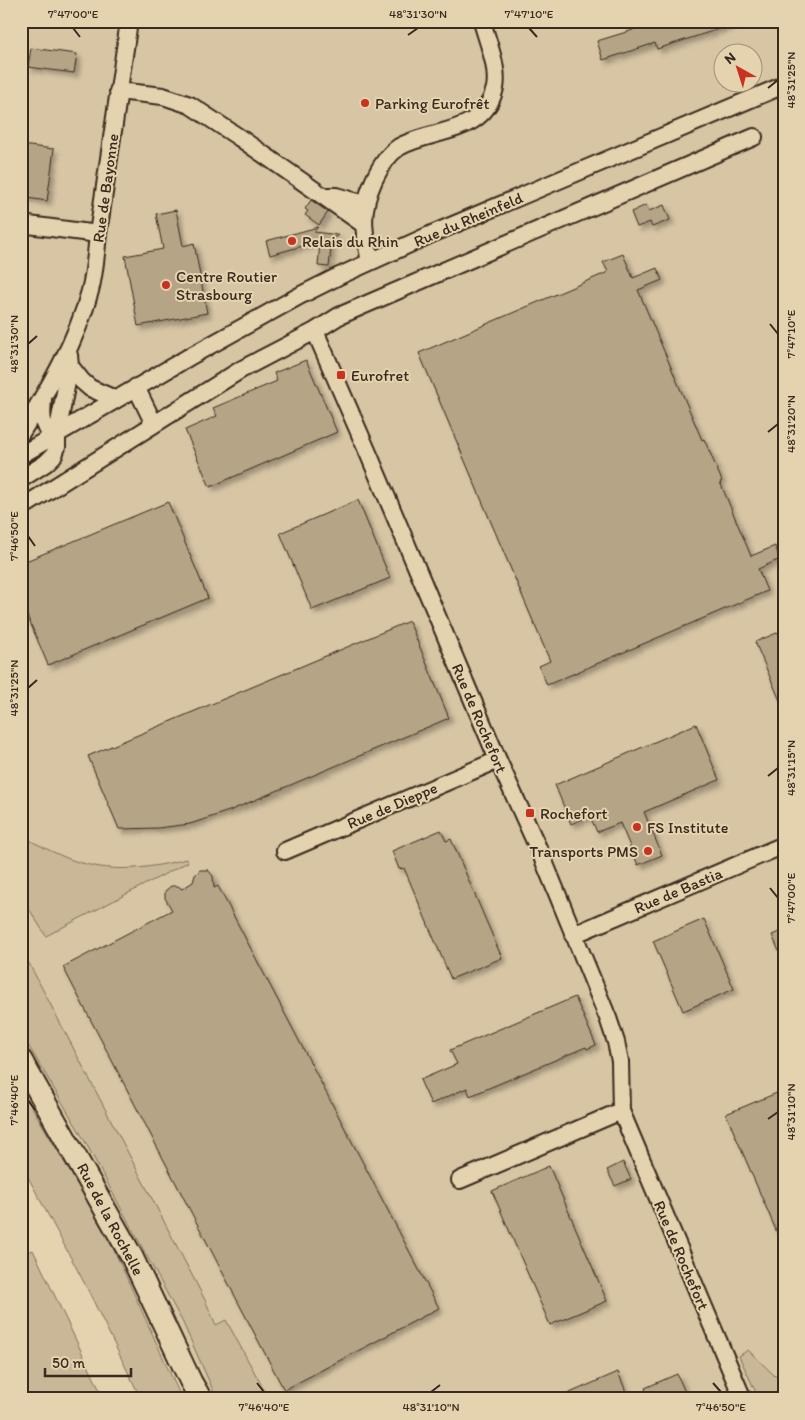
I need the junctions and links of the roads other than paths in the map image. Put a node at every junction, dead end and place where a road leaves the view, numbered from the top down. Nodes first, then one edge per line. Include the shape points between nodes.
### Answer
1 (128, 21) edge
2 (482, 21) edge
3 (784, 85) edge
4 (118, 91) junction
5 (754, 137) dead end
6 (323, 196) junction
7 (365, 204) junction
8 (21, 224) edge
9 (363, 224) junction
10 (98, 234) junction
11 (370, 262) junction
12 (315, 331) junction
13 (69, 358) junction
14 (136, 388) junction
15 (43, 398) junction
16 (115, 399) junction
17 (154, 424) junction
18 (21, 432) edge
19 (57, 434) junction
20 (21, 455) edge
21 (21, 479) edge
22 (21, 508) edge
23 (498, 760) junction
24 (784, 846) edge
25 (286, 851) dead end
26 (573, 934) junction
27 (21, 1060) edge
28 (622, 1111) junction
29 (460, 1180) dead end
30 (195, 1393) edge
31 (743, 1399) edge

1 - 4 street, Rue de Bayonne
2 - 7 street via 495,75 495,88 489,102 470,122 398,148 379,168
3 - 11 street, Rue du Rheinfeld
4 - 6 street via 163,96 190,106
4 - 10 street, Rue de Bayonne
5 - 12 street via 339,316
6 - 7 street
6 - 9 street
7 - 9 street
8 - 10 street
9 - 11 street
10 - 13 street, Rue de Bayonne via 90,289
11 - 14 street, Rue du Rheinfeld via 301,295
12 - 17 street via 242,369
12 - 23 street, Rue de Rochefort
13 - 15 street, Rue de Bayonne
13 - 16 street via 82,381
13 - 19 street, Rue de Bayonne
14 - 16 street, Rue du Rheinfeld
14 - 17 street
15 - 18 street, Rue de Bayonne
15 - 19 street, Rue de Bayonne via 43,424
16 - 19 street, Rue du Rheinfeld
17 - 22 street
19 - 20 street, Rue du Rheinfeld
19 - 21 street via 54,455
23 - 25 street, Rue de Dieppe
23 - 26 street, Rue de Rochefort
24 - 26 street, Rue de Bastia
26 - 28 street, Rue de Rochefort via 616,1042
27 - 30 main road, Rue de la Rochelle via 132,1257
28 - 29 street
28 - 31 street, Rue de Rochefort

